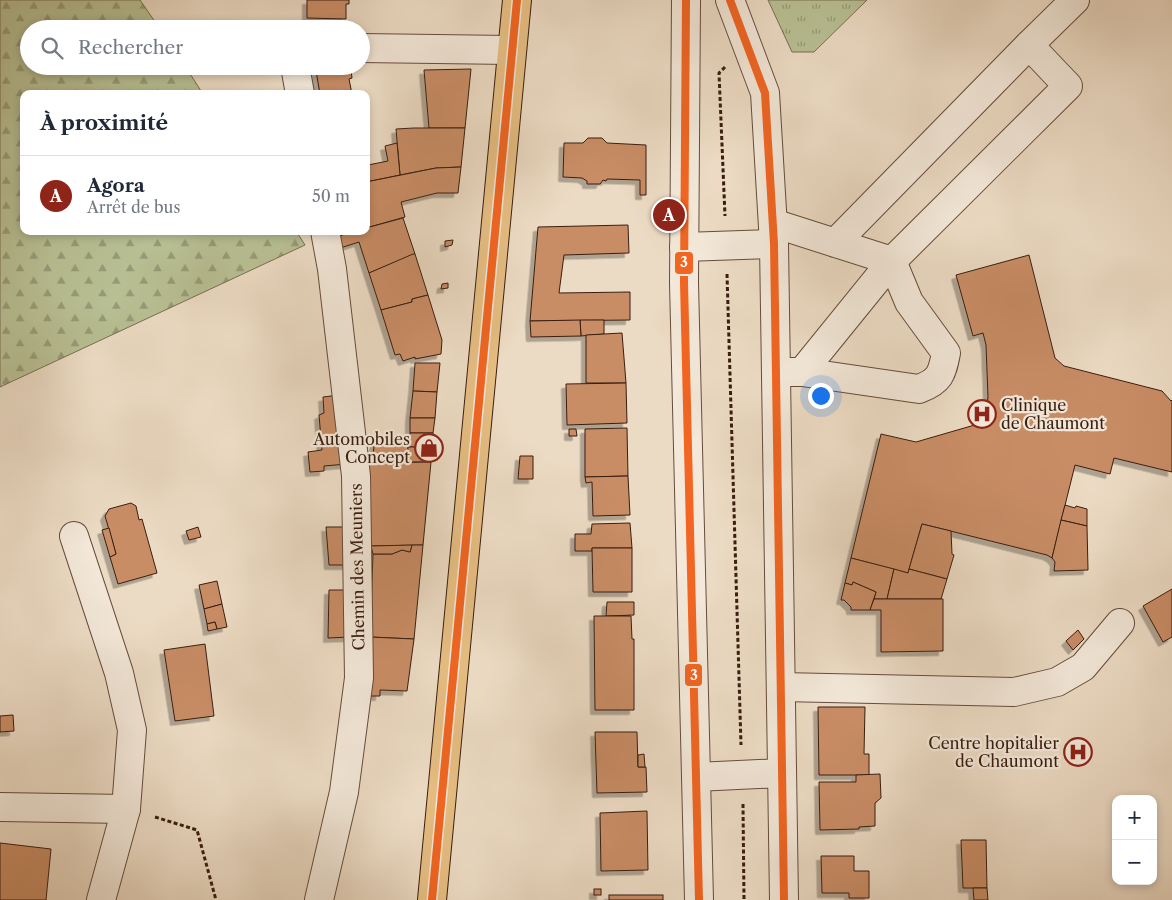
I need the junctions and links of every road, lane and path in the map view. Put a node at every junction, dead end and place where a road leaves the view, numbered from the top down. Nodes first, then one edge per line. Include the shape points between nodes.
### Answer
1 (517, 0) edge
2 (686, 0) edge
3 (730, 0) edge
4 (1075, 0) edge
5 (1029, 45) junction
6 (748, 47) junction
7 (370, 48) edge
8 (512, 50) junction
9 (297, 75) edge
10 (299, 90) edge
11 (774, 234) junction
12 (326, 235) edge
13 (835, 243) junction
14 (726, 245) junction
15 (684, 246) junction
16 (892, 261) junction
17 (789, 372) junction
18 (74, 536) dead end
19 (1120, 623) dead end
20 (781, 687) junction
21 (782, 773) junction
22 (742, 775) junction
23 (696, 777) junction
24 (0, 807) edge
25 (126, 809) junction
26 (101, 900) edge
27 (216, 900) edge
28 (319, 900) edge
29 (432, 900) edge
30 (699, 900) edge
31 (744, 900) edge
32 (784, 900) edge

1 - 8 main road
2 - 15 street
3 - 6 street
4 - 5 street
5 - 13 street
5 - 16 street via 1068,86
6 - 11 street via 765,93
6 - 14 path via 719,73
7 - 8 street
8 - 29 main road
9 - 10 street
11 - 13 street
11 - 14 street
11 - 17 street
12 - 28 street, Chemin des Meuniers via 356,476 359,678 344,792
13 - 16 street
14 - 15 street
14 - 22 path
15 - 23 street
16 - 17 street
16 - 17 street via 909,302 946,353 942,370 933,384 919,390
17 - 20 street
18 - 25 street via 119,673 132,730
19 - 20 street via 1083,667 1057,682 1014,692
20 - 21 street
21 - 22 street
21 - 32 street
22 - 23 street
22 - 31 path
23 - 30 street
24 - 25 street
25 - 26 street
25 - 27 path via 197,830

